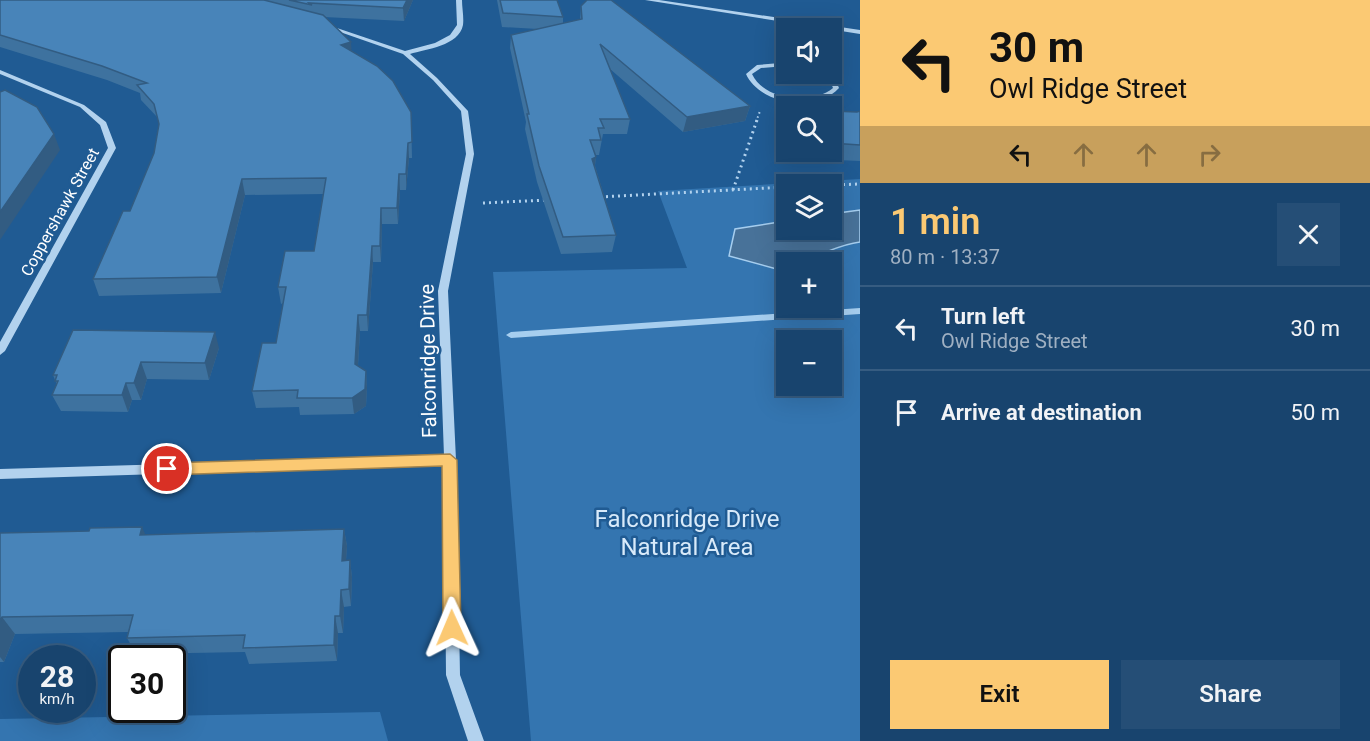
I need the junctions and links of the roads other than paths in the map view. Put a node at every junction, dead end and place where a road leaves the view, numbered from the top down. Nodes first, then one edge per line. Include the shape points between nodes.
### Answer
1 (459, 0) edge
2 (648, 0) edge
3 (310, 22) edge
4 (776, 23) edge
5 (842, 30) edge
6 (860, 32) edge
7 (405, 53) junction
8 (776, 64) edge
9 (0, 72) edge
10 (835, 84) edge
11 (0, 351) edge
12 (450, 460) junction
13 (0, 474) edge
14 (476, 741) edge

1 - 7 street via 457,33
2 - 4 street
3 - 7 street, Falconridge Drive
5 - 6 street
7 - 12 street, Falconridge Drive via 464,111 470,154 443,291
8 - 10 street via 759,66 749,74 756,87 766,93 803,100 825,98 836,88
9 - 11 street, Coppershawk Street via 82,106 103,124 112,148
12 - 13 street
12 - 14 street, Falconridge Drive via 453,675

